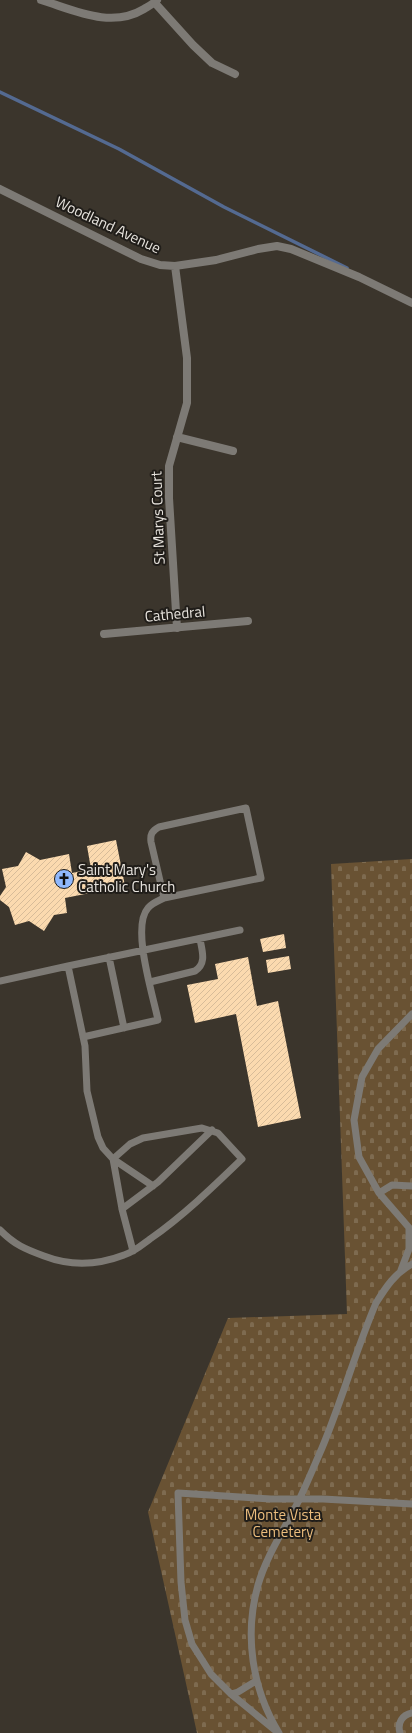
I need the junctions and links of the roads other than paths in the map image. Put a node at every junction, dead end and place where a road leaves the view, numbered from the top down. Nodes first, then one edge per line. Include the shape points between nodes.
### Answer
1 (41, 0) edge
2 (156, 1) edge
3 (235, 74) dead end
4 (0, 189) edge
5 (176, 266) junction
6 (412, 303) edge
7 (177, 437) junction
8 (233, 452) dead end
9 (248, 622) dead end
10 (177, 628) junction
11 (104, 634) dead end
12 (164, 898) junction
13 (240, 930) dead end
14 (200, 939) junction
15 (143, 951) junction
16 (109, 957) junction
17 (68, 966) junction
18 (0, 982) edge
19 (150, 982) junction
20 (412, 1014) edge
21 (124, 1028) junction
22 (83, 1037) junction
23 (212, 1130) junction
24 (113, 1159) junction
25 (153, 1186) junction
26 (412, 1186) edge
27 (379, 1193) junction
28 (122, 1209) junction
29 (0, 1230) edge
30 (410, 1230) edge
31 (132, 1251) junction
32 (412, 1264) edge
33 (401, 1270) junction
34 (300, 1498) junction
35 (412, 1504) edge
36 (256, 1681) junction
37 (230, 1694) junction
38 (412, 1713) edge
39 (279, 1733) edge
40 (400, 1733) edge

1 - 2 street via 105,19 134,14
2 - 3 street via 193,45 212,63
4 - 5 street, Woodland Avenue via 141,259 160,265
5 - 6 street, Woodland Avenue via 277,246 319,260
5 - 7 street, St Marys Court via 187,358 187,402
7 - 8 street
7 - 10 street, St Marys Court via 169,466
9 - 10 street, Cathedral
10 - 11 street, Cathedral
12 - 12 lane via 261,878 246,808 159,827 153,831 150,836
12 - 15 lane via 147,908 142,920
13 - 14 lane
14 - 15 lane
14 - 19 lane via 203,961 199,968
15 - 16 lane
15 - 19 lane
16 - 17 lane
16 - 21 lane
17 - 18 lane
17 - 22 lane
19 - 21 lane via 158,1020
20 - 27 lane via 378,1049 362,1077 354,1120 359,1157
21 - 22 lane
22 - 24 lane via 87,1091 93,1119 98,1137
23 - 24 lane via 202,1128 143,1138 130,1144
23 - 25 lane
23 - 31 lane via 218,1133 242,1159 162,1231
24 - 25 lane
24 - 28 lane
25 - 28 lane
26 - 27 lane via 392,1185
27 - 30 lane
28 - 31 lane
29 - 31 lane via 18,1246 64,1263 108,1260
30 - 33 lane via 409,1249
32 - 33 lane
33 - 34 lane via 387,1285 376,1303 331,1426
34 - 35 lane
34 - 36 lane via 258,1585 252,1632
34 - 37 lane via 271,1499 178,1493 180,1582 185,1620 192,1644 211,1674
36 - 37 lane
36 - 39 lane
37 - 39 lane
38 - 40 lane via 401,1720

